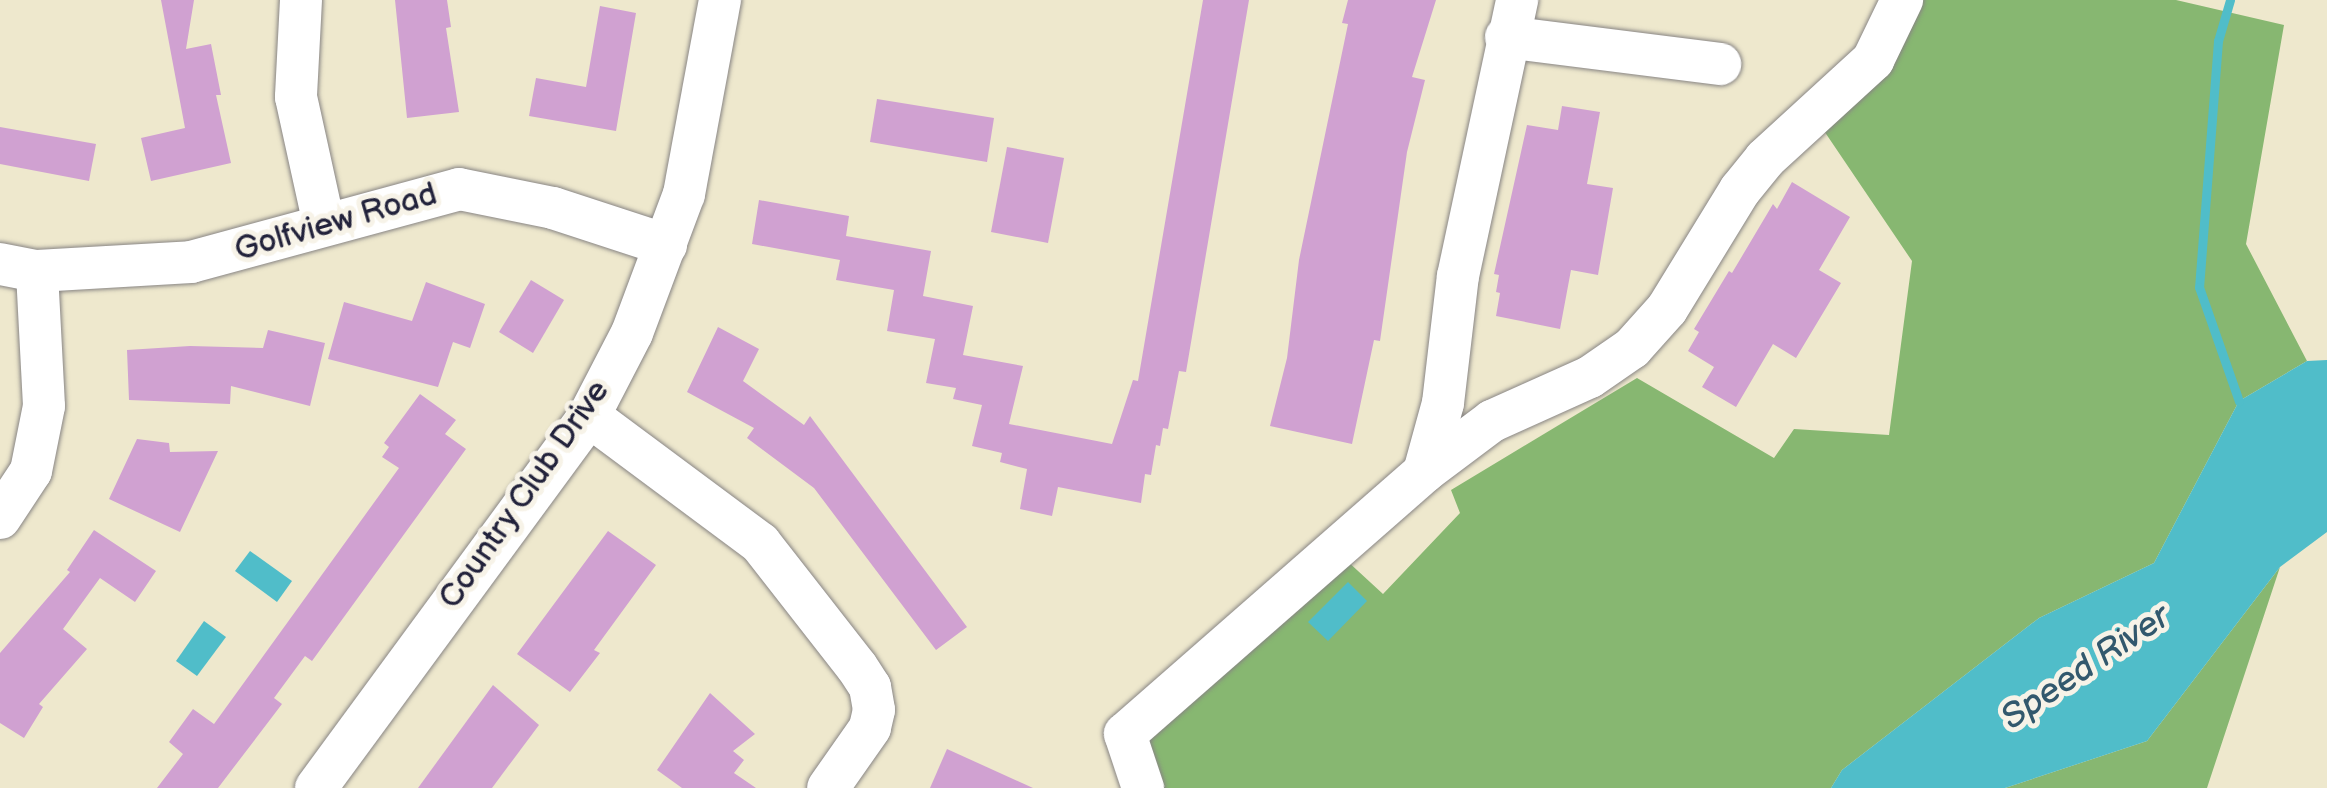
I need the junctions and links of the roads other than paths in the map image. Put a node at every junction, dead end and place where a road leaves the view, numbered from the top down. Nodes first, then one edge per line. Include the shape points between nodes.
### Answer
1 (301, 0) edge
2 (720, 0) edge
3 (1902, 0) edge
4 (1512, 18) edge
5 (1720, 64) dead end
6 (324, 224) junction
7 (666, 245) junction
8 (18, 268) edge
9 (589, 416) junction
10 (1424, 472) junction
11 (0, 518) edge
12 (316, 788) edge
13 (828, 788) edge
14 (1143, 788) edge

1 - 6 street via 296,97
2 - 7 street, Country Club Drive via 696,140
3 - 10 street via 1873,60 1765,159 1667,310 1632,348 1590,377 1492,421
4 - 5 street
4 - 10 street via 1458,276 1443,403
6 - 7 street, Golfview Road via 459,189 553,208
6 - 8 street, Golfview Road via 191,262
7 - 9 street, Country Club Drive via 632,333
8 - 11 street via 44,406 31,471
9 - 12 street, Country Club Drive
9 - 13 street via 760,543 864,677 874,710 870,728
10 - 14 street via 1125,734

